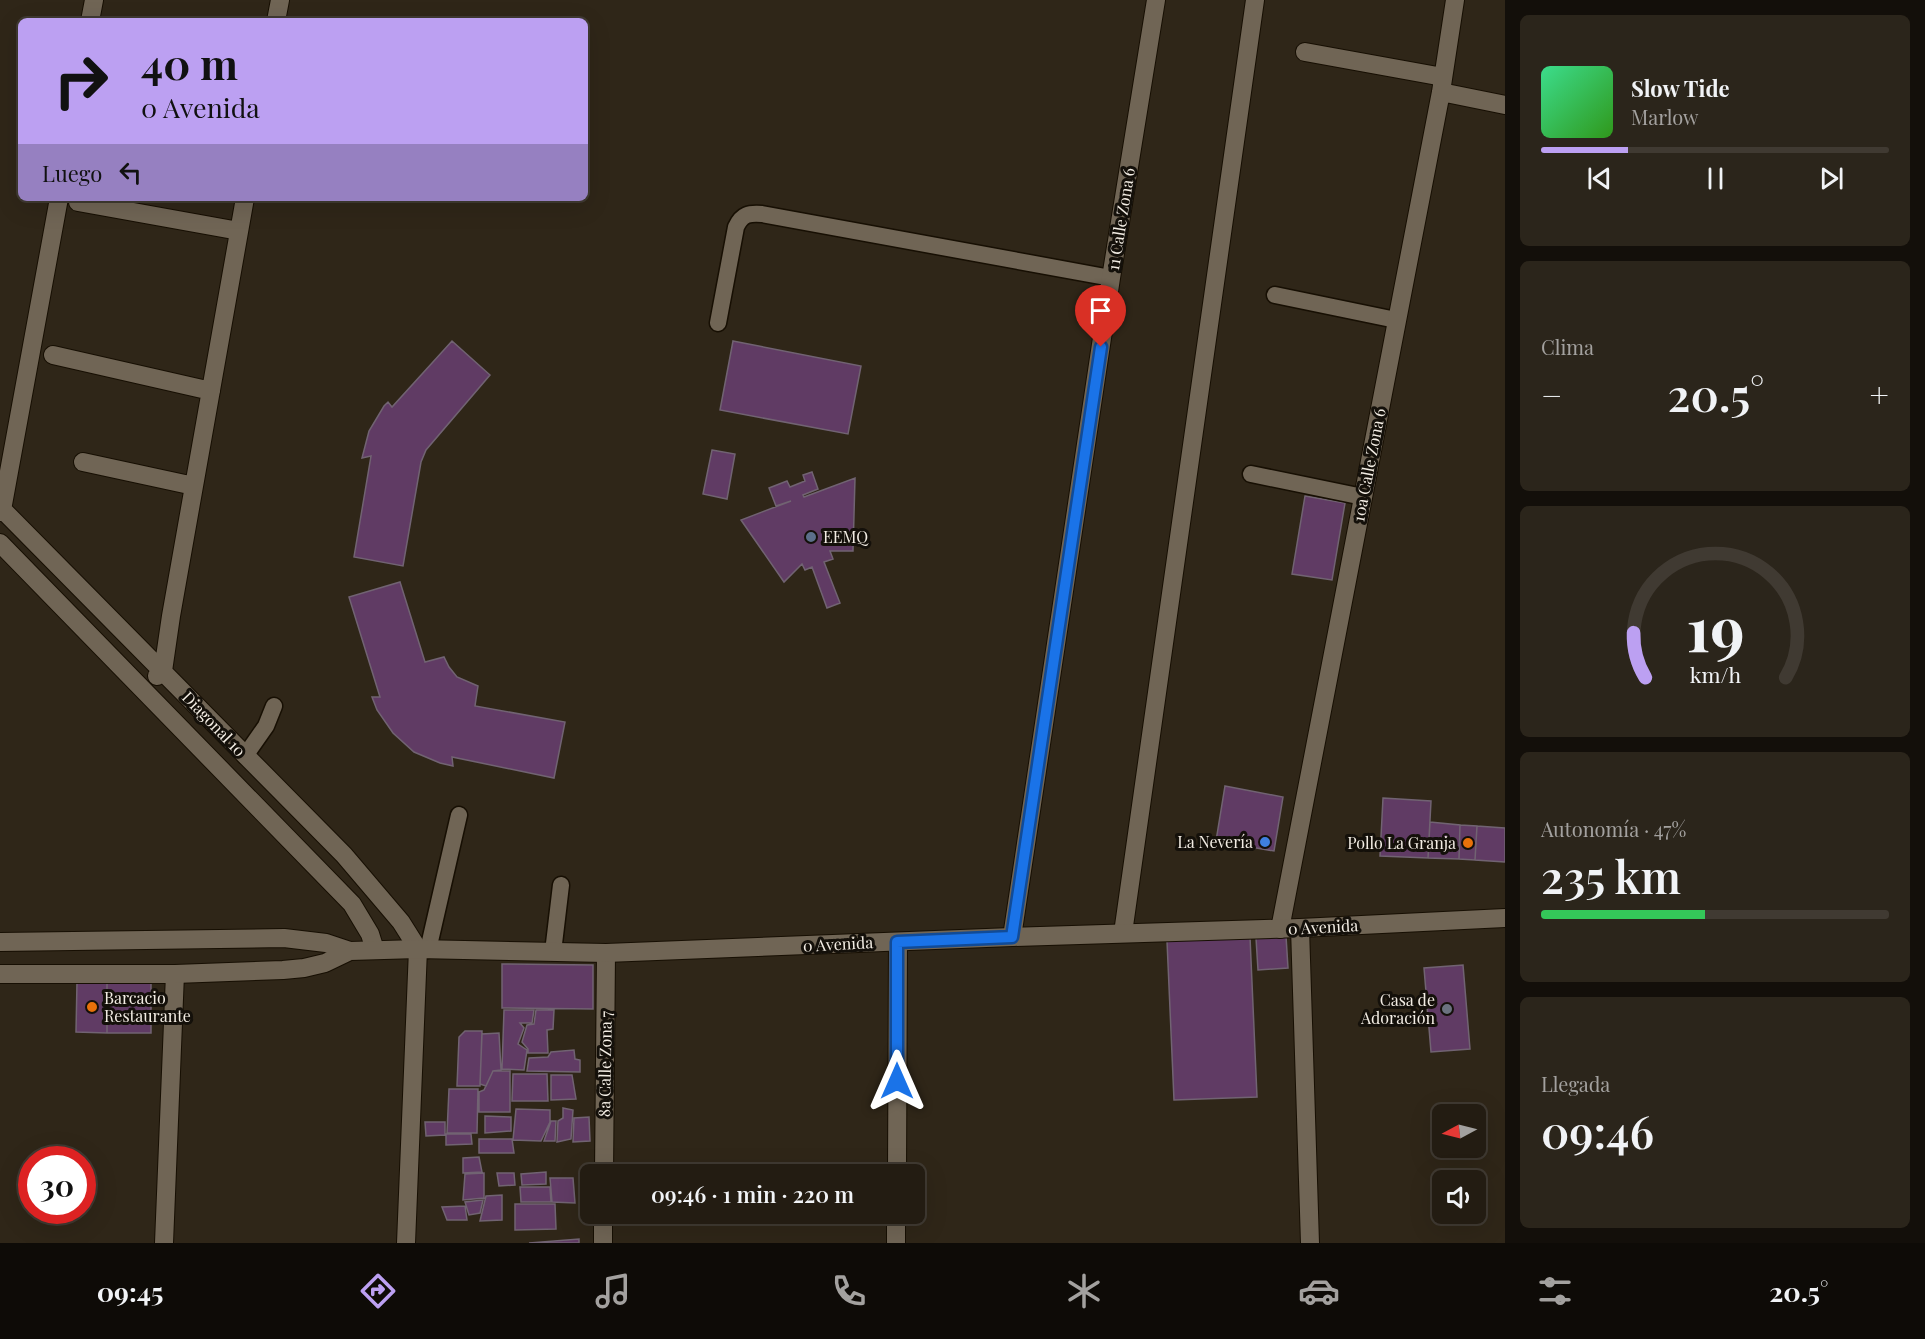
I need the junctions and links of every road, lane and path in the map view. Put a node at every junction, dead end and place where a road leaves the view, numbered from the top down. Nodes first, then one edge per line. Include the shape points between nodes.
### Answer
1 (94, 0) edge
2 (280, 0) edge
3 (1156, 0) edge
4 (1255, 0) edge
5 (1455, 0) edge
6 (91, 18) edge
7 (277, 18) edge
8 (1305, 52) dead end
9 (1442, 85) junction
10 (1505, 105) edge
11 (59, 201) edge
12 (244, 201) edge
13 (78, 202) dead end
14 (239, 231) junction
15 (1111, 278) junction
16 (1275, 295) dead end
17 (1396, 320) junction
18 (718, 323) dead end
19 (53, 355) dead end
20 (211, 391) junction
21 (83, 462) dead end
22 (1251, 474) dead end
23 (194, 486) junction
24 (1363, 497) junction
25 (1, 510) edge
26 (0, 543) edge
27 (163, 671) junction
28 (144, 690) junction
29 (274, 706) dead end
30 (245, 756) junction
31 (459, 815) dead end
32 (561, 885) dead end
33 (1505, 918) edge
34 (1300, 928) junction
35 (1280, 929) junction
36 (1122, 933) junction
37 (1012, 937) junction
38 (0, 942) edge
39 (897, 942) junction
40 (423, 949) junction
41 (375, 950) junction
42 (350, 951) junction
43 (553, 952) junction
44 (606, 953) junction
45 (0, 974) edge
46 (174, 974) junction
47 (604, 1164) edge
48 (897, 1164) edge
49 (603, 1224) edge
50 (896, 1224) edge
51 (164, 1243) edge
52 (406, 1243) edge
53 (603, 1243) edge
54 (896, 1243) edge
55 (1310, 1243) edge

1 - 6 street
2 - 7 street
3 - 15 street, 11 Calle Zona 6
4 - 36 street
5 - 9 street, 10a Calle Zona 6
8 - 9 street
9 - 10 street
9 - 17 street, 10a Calle Zona 6
11 - 25 street
12 - 14 street
13 - 14 street
14 - 20 street
15 - 18 lane via 750,213 736,227
15 - 37 street, 11 Calle Zona 6
16 - 17 lane
17 - 24 street, 10a Calle Zona 6
19 - 20 street
20 - 23 street
21 - 23 street
22 - 24 lane
23 - 27 street
24 - 35 street, 10a Calle Zona 6
25 - 27 street, Diagonal 10
26 - 28 street, Diagonal 10
27 - 28 street
27 - 30 street, Diagonal 10
28 - 41 street, Diagonal 10 via 352,904
29 - 30 lane via 266,726
30 - 40 street, Diagonal 10 via 344,855
31 - 40 lane
32 - 43 lane
33 - 34 street, 0 Avenida
34 - 35 street, 0 Avenida
34 - 55 street
35 - 36 street, 0 Avenida
36 - 37 street, 0 Avenida
37 - 39 street, 0 Avenida
38 - 42 street via 284,938 326,943
39 - 44 street, 0 Avenida
39 - 48 street
40 - 41 street, 0 Avenida
40 - 43 street, 0 Avenida
40 - 52 street
41 - 42 street, 0 Avenida
42 - 46 street via 326,963 303,968
43 - 44 street, 0 Avenida
44 - 47 street, 8a Calle Zona 7
45 - 46 street
46 - 51 street
49 - 53 street
50 - 54 street

